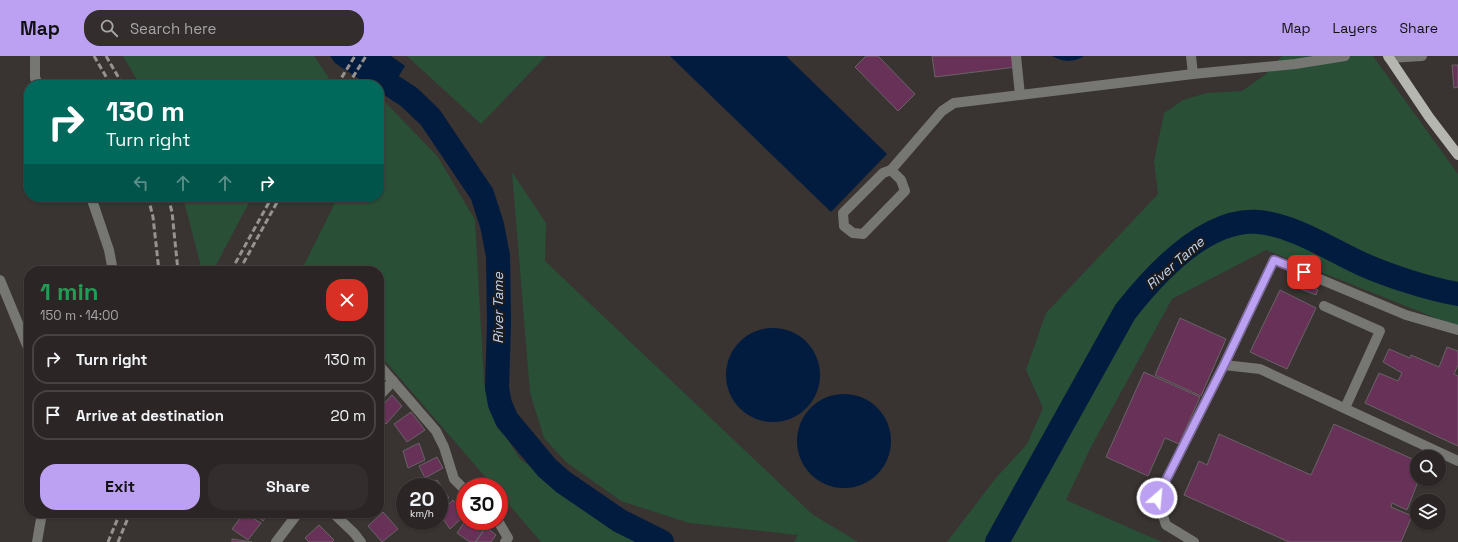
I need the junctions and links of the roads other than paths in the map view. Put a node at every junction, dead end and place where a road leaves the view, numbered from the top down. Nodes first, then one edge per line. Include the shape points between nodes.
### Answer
1 (35, 56) edge
2 (1016, 56) edge
3 (1191, 56) edge
4 (1345, 56) edge
5 (1422, 56) edge
6 (1388, 57) edge
7 (1193, 74) junction
8 (36, 80) edge
9 (1020, 95) junction
10 (1458, 154) edge
11 (891, 170) junction
12 (93, 202) edge
13 (111, 266) edge
14 (0, 280) edge
15 (1324, 306) dead end
16 (1458, 330) edge
17 (24, 338) edge
18 (1224, 365) junction
19 (384, 371) edge
20 (393, 381) junction
21 (384, 391) edge
22 (1345, 408) junction
23 (1458, 461) edge
24 (456, 481) edge
25 (41, 518) edge
26 (294, 518) edge
27 (338, 518) edge
28 (503, 530) edge
29 (37, 542) edge
30 (276, 542) edge
31 (361, 542) edge
32 (505, 542) edge
33 (1194, 542) edge

1 - 8 street
2 - 9 street
3 - 7 street
4 - 7 street via 1295,64
5 - 6 street
6 - 10 main road
7 - 9 street
9 - 11 street via 954,103 942,111
11 - 11 street via 901,180 905,191 863,234 853,232 844,226 843,213 882,173
12 - 13 street via 109,250
14 - 17 street
15 - 22 street via 1380,331
16 - 18 street via 1406,315 1274,260
18 - 22 street via 1260,369
18 - 33 street via 1157,498 1166,525
19 - 20 street
20 - 21 street
20 - 24 street via 436,431
22 - 23 street
25 - 29 street
26 - 30 street
27 - 31 street
28 - 32 street via 508,538

